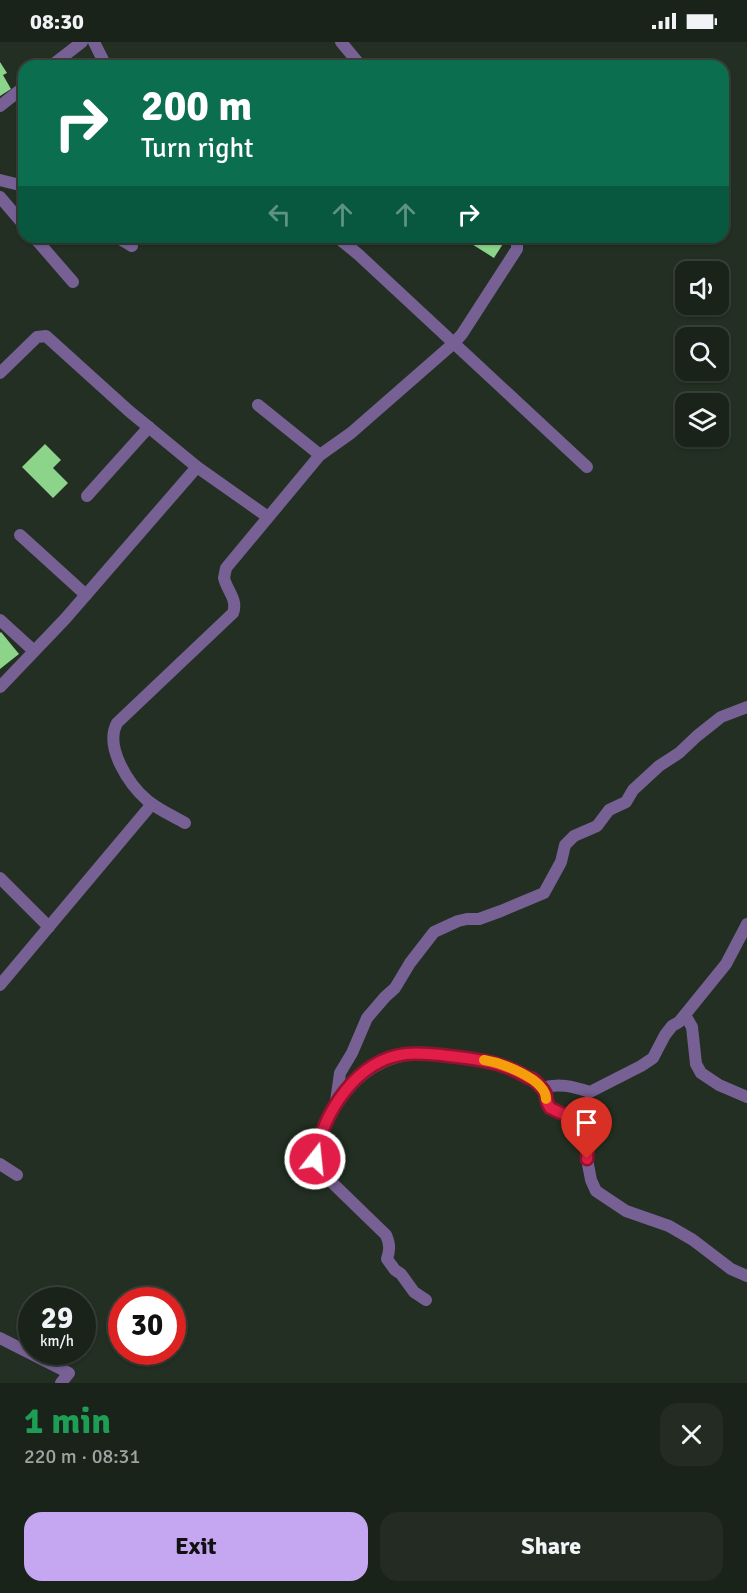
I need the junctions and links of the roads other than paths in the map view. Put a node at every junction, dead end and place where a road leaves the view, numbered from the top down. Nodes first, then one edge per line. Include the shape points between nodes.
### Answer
1 (82, 42) edge
2 (94, 42) edge
3 (341, 42) edge
4 (59, 60) edge
5 (103, 60) edge
6 (356, 60) edge
7 (18, 92) edge
8 (0, 106) edge
9 (0, 180) edge
10 (18, 184) edge
11 (0, 197) edge
12 (18, 218) edge
13 (39, 243) edge
14 (127, 243) edge
15 (344, 243) edge
16 (518, 243) edge
17 (132, 246) dead end
18 (73, 282) dead end
19 (454, 343) junction
20 (0, 373) edge
21 (258, 405) dead end
22 (149, 427) junction
23 (320, 454) junction
24 (197, 467) junction
25 (587, 467) dead end
26 (87, 496) dead end
27 (268, 517) junction
28 (20, 535) dead end
29 (86, 595) junction
30 (0, 620) edge
31 (34, 651) junction
32 (0, 687) edge
33 (747, 707) edge
34 (152, 804) junction
35 (184, 823) dead end
36 (0, 878) edge
37 (747, 924) edge
38 (49, 927) junction
39 (0, 985) edge
40 (685, 1015) junction
41 (541, 1088) junction
42 (747, 1097) edge
43 (335, 1105) junction
44 (0, 1164) edge
45 (17, 1175) dead end
46 (747, 1276) edge
47 (426, 1300) dead end
48 (0, 1338) edge
49 (61, 1383) edge

1 - 4 street
2 - 5 street
3 - 6 street
7 - 8 street
9 - 10 street
11 - 12 street
13 - 18 street
14 - 17 street
15 - 19 street
16 - 19 street via 509,264
19 - 23 street via 351,433
19 - 25 street
20 - 22 street via 37,337 46,336
21 - 23 street
22 - 24 street
22 - 26 street
23 - 27 street
24 - 27 street
24 - 29 street
27 - 34 street via 226,568 224,578 236,606 233,613 114,728 112,743 120,765
28 - 29 street
29 - 31 street
30 - 31 street
31 - 32 street
33 - 43 street via 721,717 659,766 626,802 609,810 597,826 574,836 565,845 561,862 544,893 434,932 395,988 367,1018 340,1072
34 - 35 street
34 - 38 street
36 - 38 street
37 - 40 street via 726,964
38 - 39 street
40 - 41 street via 665,1035 653,1058 590,1092 567,1085
40 - 42 street via 692,1027 696,1064 701,1072
41 - 43 street via 533,1079 489,1061 432,1053 406,1054 374,1066
41 - 46 street via 550,1108 589,1126 587,1159 596,1191 626,1211 669,1226
43 - 47 street via 317,1148 317,1168 386,1235 390,1242 387,1259 414,1292
44 - 45 street
48 - 49 street via 69,1373

